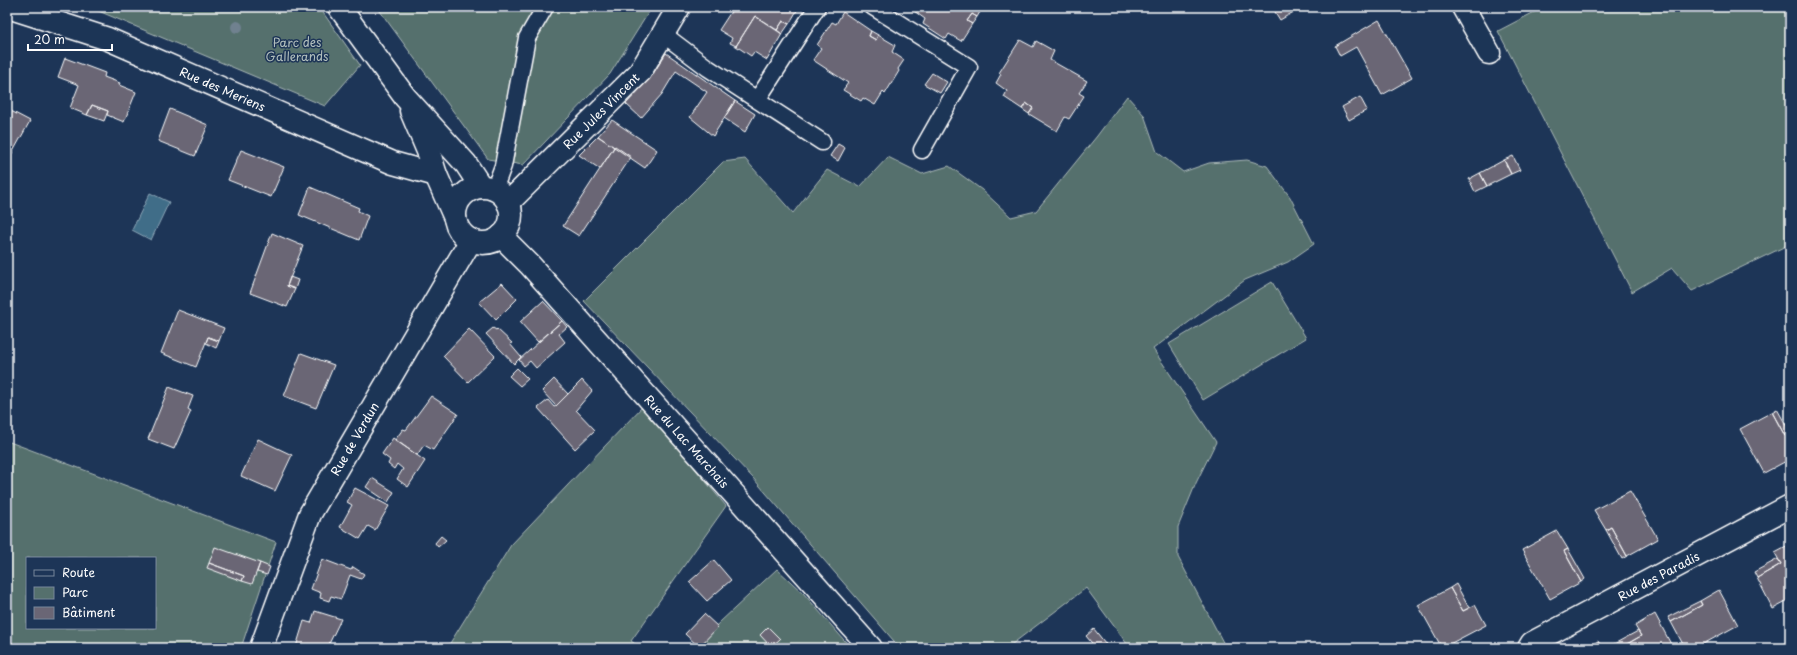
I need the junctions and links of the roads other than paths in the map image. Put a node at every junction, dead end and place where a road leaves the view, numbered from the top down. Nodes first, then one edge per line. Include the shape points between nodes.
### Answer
1 (8, 7) edge
2 (339, 7) edge
3 (545, 7) edge
4 (679, 7) edge
5 (817, 7) edge
6 (873, 7) edge
7 (1463, 7) edge
8 (663, 34) junction
9 (1489, 53) dead end
10 (405, 97) junction
11 (757, 100) junction
12 (822, 142) dead end
13 (922, 150) dead end
14 (436, 175) junction
15 (494, 193) junction
16 (455, 218) junction
17 (501, 236) junction
18 (471, 240) junction
19 (1790, 506) edge
20 (262, 648) edge
21 (871, 648) edge
22 (1529, 648) edge

1 - 14 street, Rue des Meriens via 108,39 393,163
2 - 10 street
3 - 15 lane via 528,38 503,166
4 - 8 street, Rue Jules Vincent
5 - 11 lane
6 - 13 lane via 969,67
7 - 9 street
8 - 11 lane
8 - 15 street, Rue Jules Vincent via 640,72
10 - 14 street
10 - 15 street
11 - 12 lane
14 - 16 street
15 - 16 street via 473,189 462,197 455,209
15 - 17 street via 510,220
16 - 18 street via 462,234
17 - 18 street via 486,243
17 - 21 street, Rue du Lac Marchais via 530,265
18 - 20 street, Rue de Verdun via 310,514
19 - 22 street, Rue des Paradis via 1532,643

